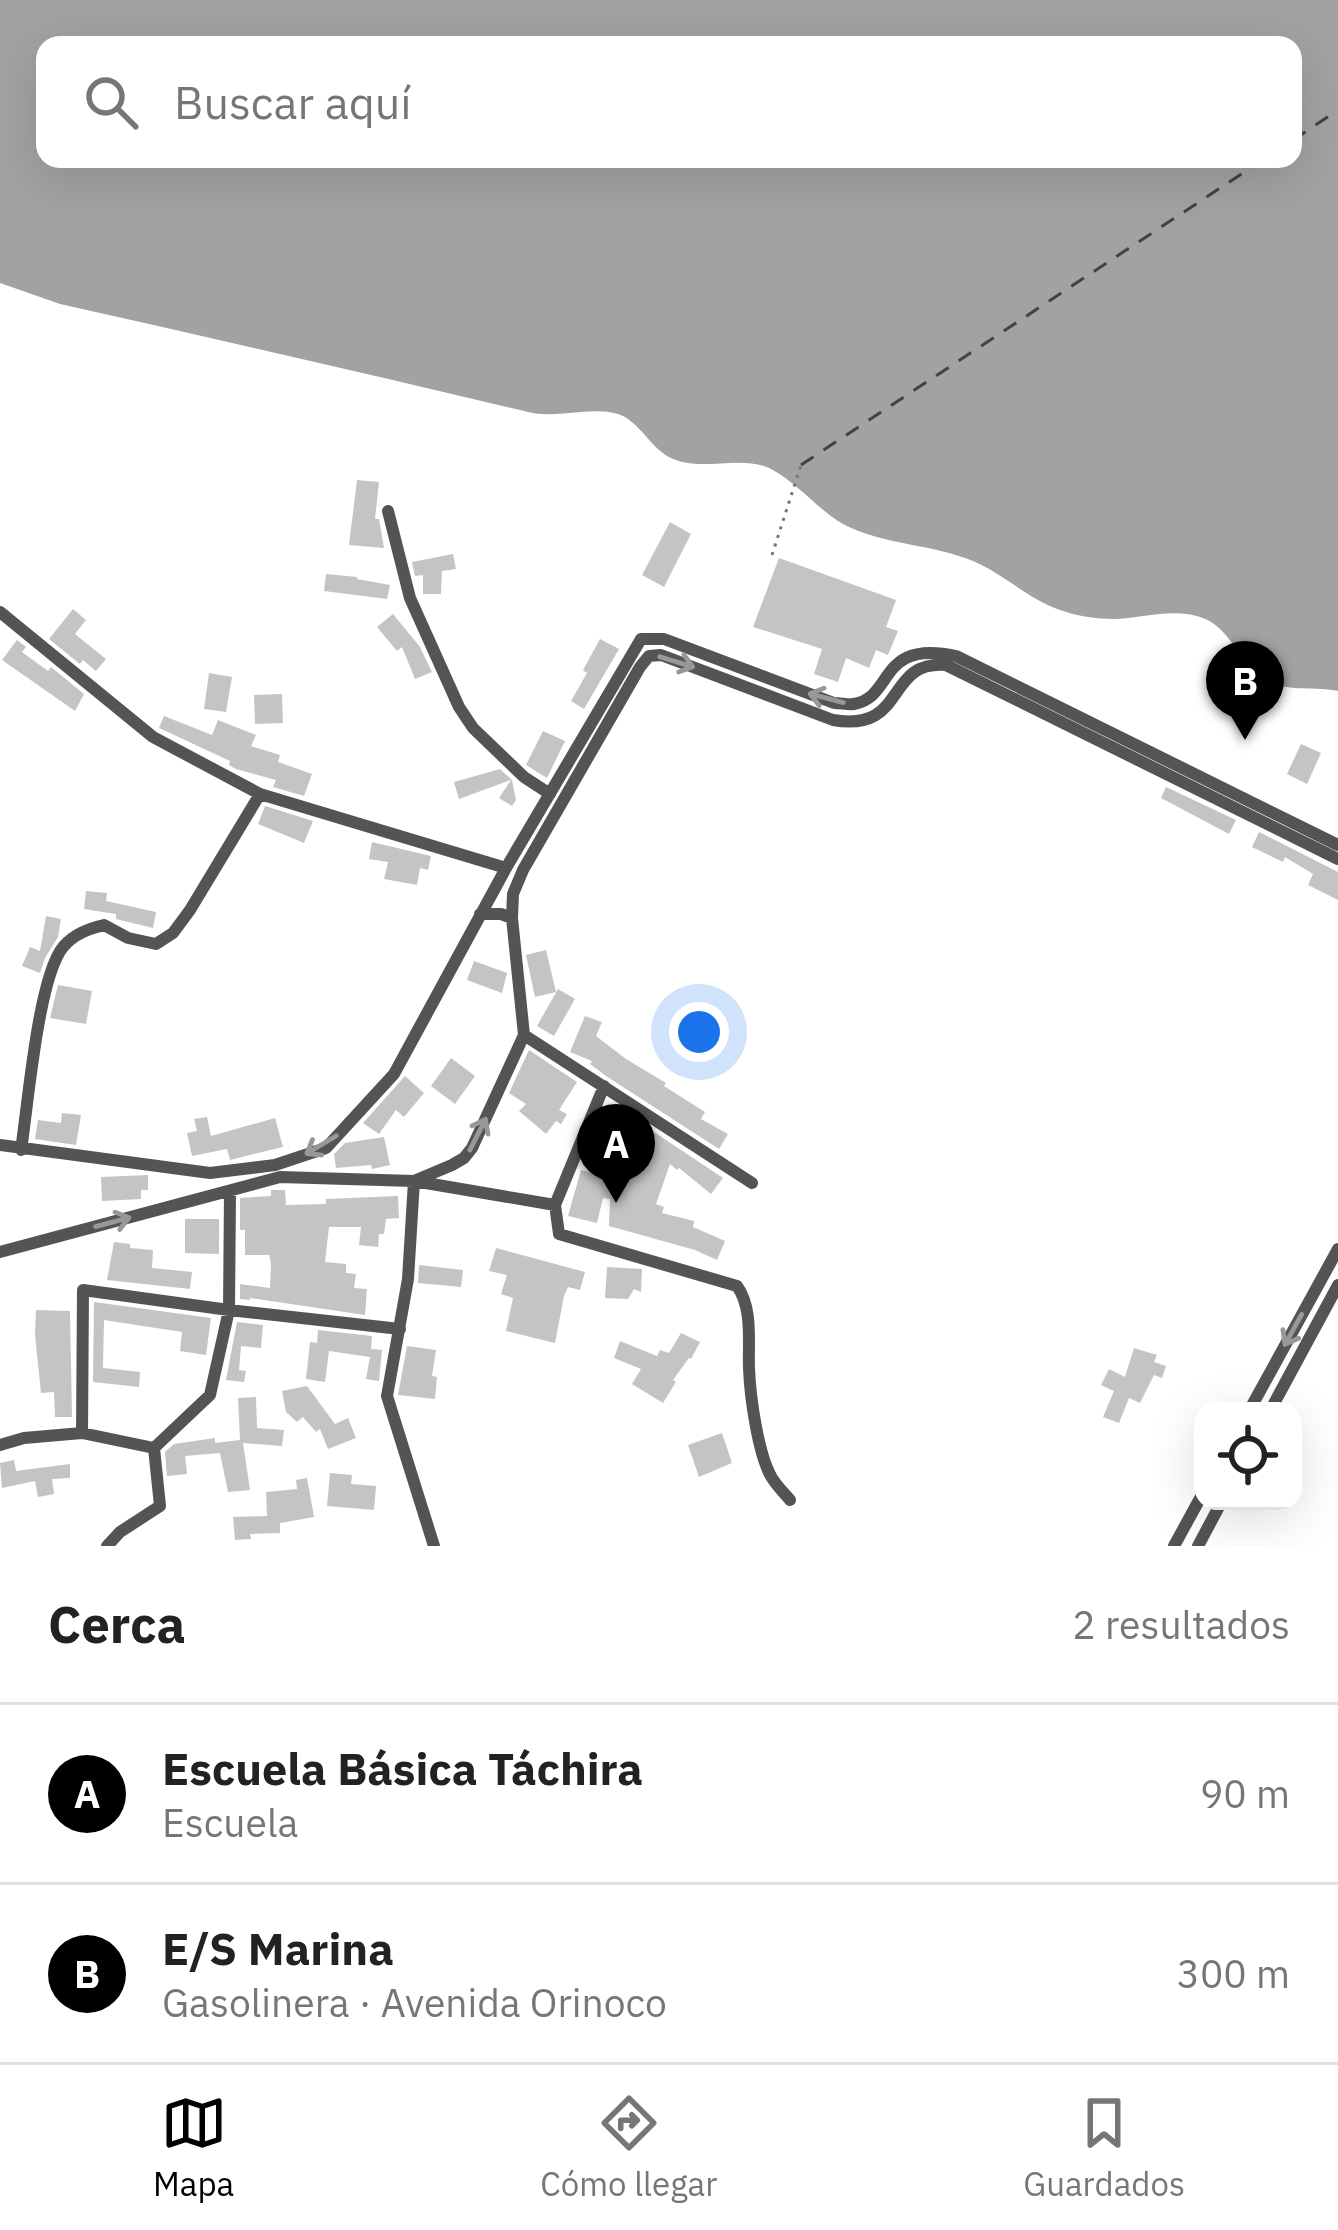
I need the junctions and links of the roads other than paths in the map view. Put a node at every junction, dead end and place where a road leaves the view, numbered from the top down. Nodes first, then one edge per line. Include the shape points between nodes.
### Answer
1 (388, 512) dead end
2 (0, 613) edge
3 (260, 794) junction
4 (550, 794) junction
5 (1338, 845) edge
6 (1338, 860) edge
7 (506, 868) junction
8 (480, 914) junction
9 (512, 918) junction
10 (524, 1035) junction
11 (604, 1086) junction
12 (0, 1145) edge
13 (22, 1150) junction
14 (414, 1181) junction
15 (752, 1183) dead end
16 (230, 1192) junction
17 (555, 1205) junction
18 (1338, 1250) edge
19 (0, 1252) edge
20 (1338, 1285) edge
21 (229, 1310) junction
22 (400, 1329) junction
23 (1254, 1402) edge
24 (1275, 1402) edge
25 (82, 1433) junction
26 (0, 1444) edge
27 (154, 1448) junction
28 (790, 1500) dead end
29 (1194, 1509) edge
30 (1217, 1510) edge
31 (106, 1546) edge
32 (434, 1546) edge
33 (1174, 1546) edge
34 (1198, 1546) edge

1 - 4 street via 410,598 459,707
2 - 3 street via 153,736
3 - 7 street
3 - 13 street via 172,933 156,944 104,925 62,948 46,982
5 -> 4 street via 934,651 898,662 870,698 855,704 664,639 641,639
4 - 7 street
9 -> 6 street via 523,870 640,667 661,655 851,723 878,715 920,668 946,665
7 - 8 street
8 - 9 street
8 -> 13 street via 394,1074 326,1148 210,1173
9 - 10 street
10 - 11 street
14 -> 10 street via 472,1148
11 - 15 street
11 - 17 street
12 - 13 street
14 - 16 street via 280,1177
14 - 17 street
14 - 22 street
19 -> 16 street
16 - 21 street
17 - 28 street via 559,1234 736,1286 747,1308 757,1429 770,1476
18 -> 23 street
20 - 24 street
21 - 22 street
21 - 25 street via 82,1290
21 - 27 street via 211,1395
22 - 32 street via 387,1396
25 - 26 street
25 - 27 street
27 - 31 street via 160,1506
29 - 33 street
30 - 34 street

